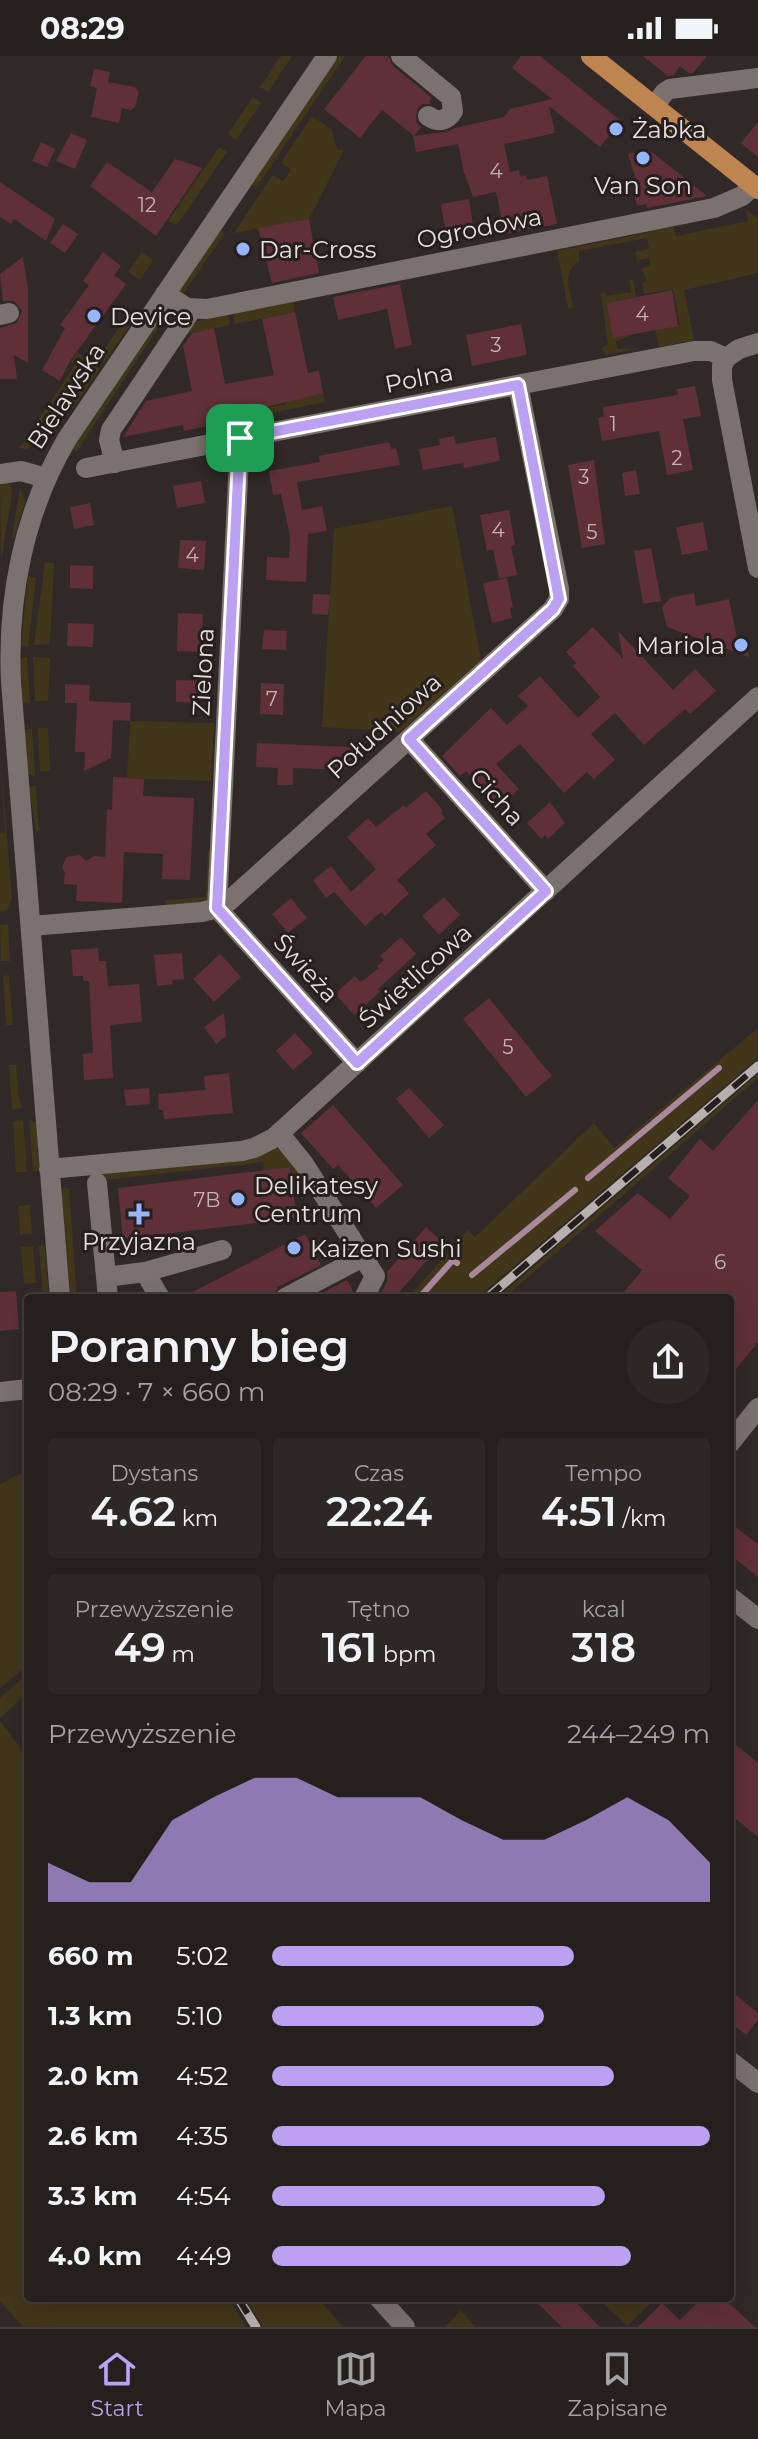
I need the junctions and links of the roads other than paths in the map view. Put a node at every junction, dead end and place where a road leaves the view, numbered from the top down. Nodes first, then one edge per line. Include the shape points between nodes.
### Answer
1 (327, 56) edge
2 (401, 56) edge
3 (591, 56) edge
4 (758, 78) edge
5 (654, 106) junction
6 (428, 116) dead end
7 (756, 188) edge
8 (165, 294) junction
9 (192, 309) junction
10 (758, 343) edge
11 (726, 358) junction
12 (518, 385) junction
13 (240, 438) junction
14 (115, 463) junction
15 (86, 468) dead end
16 (0, 474) edge
17 (46, 478) junction
18 (758, 568) edge
19 (5, 638) edge
20 (758, 697) edge
21 (409, 739) junction
22 (546, 891) junction
23 (217, 908) junction
24 (31, 926) junction
25 (357, 1063) junction
26 (279, 1133) junction
27 (49, 1169) junction
28 (97, 1183) dead end
29 (222, 1250) dead end
30 (363, 1257) junction
31 (145, 1272) junction
32 (106, 1277) junction
33 (60, 1294) edge
34 (108, 1294) edge
35 (158, 1294) edge
36 (293, 1294) edge
37 (366, 1294) edge
38 (24, 1389) edge
39 (0, 1392) edge
40 (758, 1408) edge
41 (734, 1438) edge
42 (734, 1600) edge
43 (758, 1619) edge
44 (734, 2064) edge
45 (758, 2083) edge
46 (383, 2302) edge
47 (405, 2327) edge

1 - 8 street, Bielawska
2 - 6 street via 451,97 453,111 445,119
3 - 5 main road
4 - 5 street via 670,89
5 - 7 main road
7 - 9 street, Ogrodowa via 714,208
8 - 9 street
8 - 17 street, Bielawska
9 - 14 street via 111,430
10 - 11 street
11 - 12 street, Polna via 694,351
11 - 18 street via 722,380
12 - 13 street, Polna
12 - 21 street, Południowa via 559,599
13 - 14 street, Polna
13 - 23 street, Zielona
14 - 15 street, Polna
16 - 17 street via 21,471
17 - 19 street, Bielawska via 21,556
19 - 24 street, Bielawska
20 - 22 street, Świetlicowa
21 - 22 street, Cicha
21 - 23 street, Południowa
22 - 25 street, Świetlicowa
23 - 24 street
23 - 25 street, Świeża
24 - 27 street, Bielawska
25 - 26 street, Świetlicowa
26 - 27 street, Świetlicowa via 242,1151
26 - 30 street
27 - 33 street, Bielawska
28 - 32 street
29 - 31 street
30 - 36 street
30 - 37 street via 375,1276
31 - 32 street
31 - 35 street
32 - 34 street
38 - 39 street
40 - 41 street
42 - 43 street
44 - 45 street
46 - 47 street

